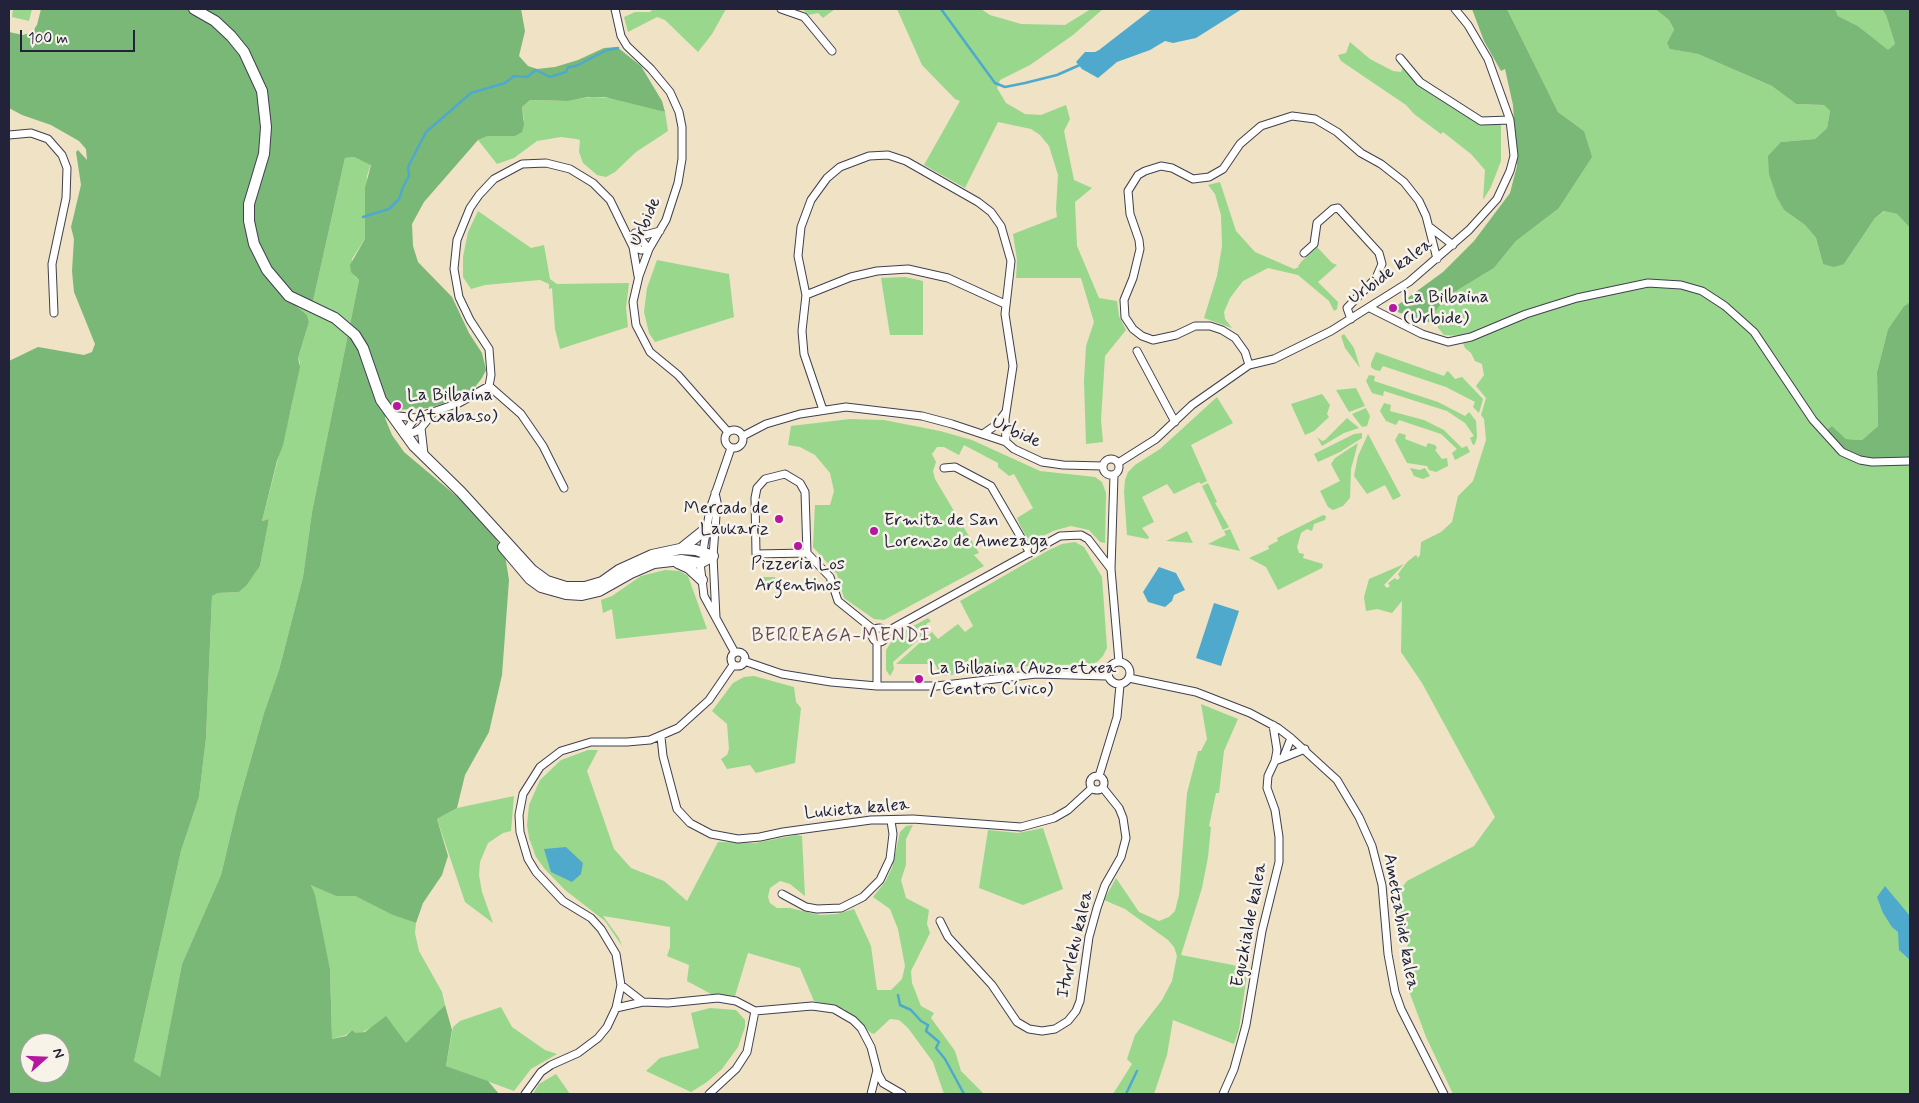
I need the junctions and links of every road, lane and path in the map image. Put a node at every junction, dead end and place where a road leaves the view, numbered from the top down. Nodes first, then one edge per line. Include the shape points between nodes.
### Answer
1 (194, 9) edge
2 (615, 9) edge
3 (780, 9) edge
4 (1455, 9) edge
5 (832, 51) dead end
6 (1400, 58) dead end
7 (1510, 120) junction
8 (9, 135) edge
9 (1431, 228) junction
10 (626, 229) junction
11 (660, 231) junction
12 (636, 234) junction
13 (1453, 245) junction
14 (633, 246) junction
15 (649, 249) junction
16 (1304, 253) dead end
17 (1437, 259) junction
18 (638, 276) junction
19 (806, 295) junction
20 (1006, 304) junction
21 (1370, 308) junction
22 (54, 313) dead end
23 (1351, 319) junction
24 (1137, 351) dead end
25 (1248, 365) junction
26 (489, 386) junction
27 (1008, 408) junction
28 (822, 410) junction
29 (435, 411) junction
30 (391, 415) junction
31 (415, 418) junction
32 (1175, 422) junction
33 (996, 425) junction
34 (421, 428) junction
35 (1005, 431) junction
36 (728, 432) junction
37 (404, 434) junction
38 (983, 434) junction
39 (742, 436) junction
40 (995, 438) junction
41 (1006, 442) junction
42 (730, 448) junction
43 (424, 455) junction
44 (1910, 461) edge
45 (1118, 463) junction
46 (1103, 466) junction
47 (944, 468) dead end
48 (1114, 475) junction
49 (564, 488) dead end
50 (716, 493) junction
51 (475, 508) junction
52 (706, 529) junction
53 (680, 549) junction
54 (703, 552) junction
55 (807, 553) junction
56 (1030, 553) junction
57 (713, 556) junction
58 (670, 561) junction
59 (700, 563) junction
60 (1112, 569) junction
61 (702, 580) junction
62 (716, 618) junction
63 (874, 630) junction
64 (886, 632) junction
65 (877, 642) junction
66 (735, 653) junction
67 (744, 661) junction
68 (1119, 662) junction
69 (733, 664) junction
70 (1107, 676) junction
71 (1129, 678) junction
72 (1120, 685) junction
73 (877, 686) junction
74 (1273, 725) junction
75 (661, 737) junction
76 (1291, 738) junction
77 (650, 740) junction
78 (1305, 749) junction
79 (1277, 750) junction
80 (663, 756) junction
81 (1284, 756) junction
82 (1275, 761) junction
83 (1099, 776) junction
84 (1092, 788) junction
85 (1103, 788) junction
86 (890, 821) junction
87 (782, 894) dead end
88 (940, 922) dead end
89 (621, 985) junction
90 (643, 1002) junction
91 (616, 1008) junction
92 (756, 1011) junction
93 (877, 1070) junction
94 (1439, 1084) junction
95 (888, 1086) junction
96 (525, 1094) edge
97 (709, 1094) edge
98 (872, 1094) edge
99 (902, 1094) edge
100 (1223, 1094) edge
101 (1437, 1094) edge
102 (1444, 1094) edge

1 - 30 street via 215,21 235,42 252,67 262,91 266,127 264,154 249,204 254,244 267,270 288,296 335,318 354,335 363,348 381,400
2 - 11 street, Urbide via 621,36 627,46 661,80 679,112 682,159 672,206
3 - 5 street via 804,17
4 - 7 street, Urbide kalea via 1488,59
6 - 7 street via 1420,82 1481,121
7 - 13 street, Urbide kalea via 1514,156 1505,185 1487,211
8 - 22 street via 31,133 48,139 62,155 67,168 66,198 52,264
9 - 13 street
9 - 17 street
9 - 25 street via 1419,201 1404,182 1382,164 1361,153 1332,128 1308,117 1285,117 1262,126 1244,140 1223,169 1209,177 1193,179 1161,166 1138,175 1128,191 1130,214 1140,249 1134,278 1124,300 1125,317 1142,336 1153,340 1170,337 1195,326 1222,330 1235,338 1245,352
10 - 12 street
10 - 14 street
10 - 26 street via 610,200 593,183 570,169 546,163 522,164 508,170 479,194 457,240 454,269 459,297 489,350
11 - 12 street
11 - 15 street, Urbide
12 - 15 street
13 - 17 street, Urbide kalea
14 - 15 street
14 - 18 street
15 - 18 street, Urbide
16 - 23 street via 1314,244 1316,223 1338,208 1379,252 1382,264 1376,278 1347,308
17 - 21 street, Urbide kalea
18 - 36 street, Urbide via 633,302 636,325 650,352 678,375
19 - 20 street via 851,277 908,269 948,278
19 - 20 street via 798,240 811,200 827,178 840,167 870,156 888,154 906,161 991,212 1002,226 1010,254
19 - 28 street via 802,331 804,354
20 - 27 street via 1013,366
21 - 23 street, Urbide kalea
21 - 44 street via 1422,334 1448,342 1471,337 1526,314 1577,298 1648,283 1681,285 1725,306 1754,332 1813,420 1842,452 1872,462
23 - 25 street, Urbide kalea via 1274,359
24 - 32 street
25 - 32 street, Urbide kalea via 1210,391
26 - 29 street via 467,399
26 - 49 street via 521,414
27 - 33 street
27 - 35 street
28 - 38 street, Urbide via 846,407 922,416
28 - 39 street, Urbide via 766,424
29 - 31 street
29 - 34 street
30 - 31 street
30 - 37 street
31 - 37 street
32 - 45 street, Urbide kalea via 1156,439
33 - 38 street
33 - 40 street
34 - 37 street
34 - 43 street
35 - 40 street
35 - 41 street
36 - 39 street via 736,430
36 - 42 street via 725,442
37 - 43 street
38 - 40 street, Urbide
39 - 42 street via 741,445
40 - 41 street, Urbide
41 - 46 street, Urbide via 1042,462
42 - 50 street
43 - 51 street
45 - 46 street via 1111,459
45 - 48 street via 1119,470
46 - 48 street via 1106,473
47 - 56 street via 955,467 991,486
48 - 60 street
50 - 52 street
50 - 57 street
51 - 53 street via 532,570 547,581 566,587 585,587 602,582 636,561
51 - 58 street via 530,579 552,591 582,594 599,591 646,566
52 - 53 street
52 - 54 street
53 - 54 street
54 - 57 street
54 - 59 street
55 - 55 street via 806,492 800,483 785,474 765,479 757,488 755,498 756,554
55 - 63 street via 830,577 838,601
56 - 60 street via 1060,536 1081,535
56 - 64 street
57 - 59 street
57 - 62 street
58 - 59 street
58 - 61 street via 690,568
59 - 61 street
60 - 68 street
61 - 62 street via 704,596
62 - 66 street
63 - 64 street via 880,627
63 - 65 street via 872,637
64 - 65 street via 884,640
65 - 73 street
66 - 67 street via 741,654
66 - 69 street via 731,659
67 - 69 street via 740,666
67 - 73 street via 782,674
68 - 70 street via 1110,666
68 - 71 street via 1128,667
69 - 75 street via 709,700 678,728
70 - 72 street via 1114,684
70 - 73 street via 1036,674 937,686
71 - 72 street
71 - 74 street, Ametzabide kalea via 1196,692
72 - 83 street via 1117,717
74 - 76 street, Ametzabide kalea
74 - 79 street, Eguzkialde kalea
75 - 77 street
75 - 80 street, Lukieta kalea
76 - 78 street, Ametzabide kalea
76 - 79 street
76 - 81 street
77 - 80 street, Lukieta kalea
77 - 89 street via 592,742 561,751 544,762 535,773 523,794 519,815 528,859 563,901 591,918 601,929 616,954
78 - 81 street
78 - 94 street, Ametzabide kalea via 1336,780 1372,846 1382,884 1395,992
79 - 82 street, Eguzkialde kalea
80 - 86 street, Lukieta kalea via 677,808 690,824 711,834 738,839 851,822
81 - 82 street
82 - 100 street, Eguzkialde kalea via 1267,788 1278,828 1279,862 1262,931 1246,1025 1234,1069
83 - 84 street via 1091,779
83 - 85 street via 1104,781
84 - 85 street via 1097,791
84 - 86 street, Lukieta kalea via 1054,818 1021,827 914,819
85 - 88 street, Iturleku kalea via 1123,818 1124,847 1097,908 1080,1002 1068,1021 1055,1029 1042,1031 1028,1029 1017,1022 992,985 948,937
86 - 87 street via 893,834 890,859 880,880 864,897 841,908 817,909
89 - 90 street
89 - 91 street
90 - 91 street
90 - 92 street via 718,998 736,1001
91 - 96 street via 598,1038 578,1054 541,1072
92 - 93 street via 823,1006 844,1013 867,1038
92 - 97 street via 747,1052 736,1069
93 - 95 street
93 - 98 street
94 - 101 street
94 - 102 street, Ametzabide kalea
95 - 98 street
95 - 99 street

